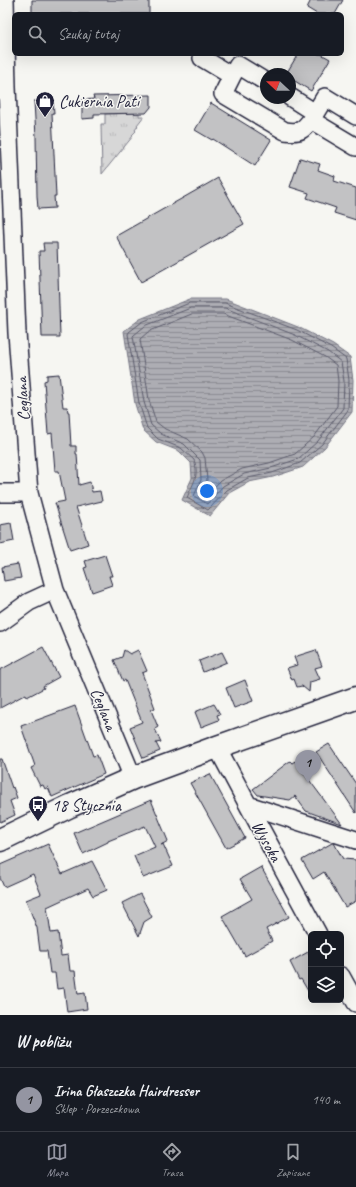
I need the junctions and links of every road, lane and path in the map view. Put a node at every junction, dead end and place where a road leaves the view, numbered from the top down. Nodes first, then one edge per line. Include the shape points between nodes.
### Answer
1 (5, 0) edge
2 (202, 58) dead end
3 (232, 76) junction
4 (260, 78) edge
5 (296, 102) edge
6 (356, 116) edge
7 (313, 117) junction
8 (356, 148) edge
9 (0, 493) edge
10 (28, 493) junction
11 (55, 590) junction
12 (0, 623) edge
13 (356, 698) edge
14 (217, 747) junction
15 (132, 778) junction
16 (248, 805) junction
17 (0, 840) edge
18 (356, 840) edge
19 (316, 931) edge
20 (344, 981) edge
21 (356, 1003) edge

1 - 10 street, Ceglana via 17,333
2 - 3 street
3 - 4 street via 238,65
3 - 7 street via 223,94 285,131 296,132 304,128
5 - 7 street
6 - 7 street via 325,97
7 - 8 street
9 - 10 street
10 - 11 street, Ceglana
11 - 12 street via 29,602
11 - 15 street, Ceglana
13 - 14 street
14 - 15 street
14 - 16 street, Wysoka
15 - 17 street
16 - 18 street
16 - 19 street, Wysoka
20 - 21 street

